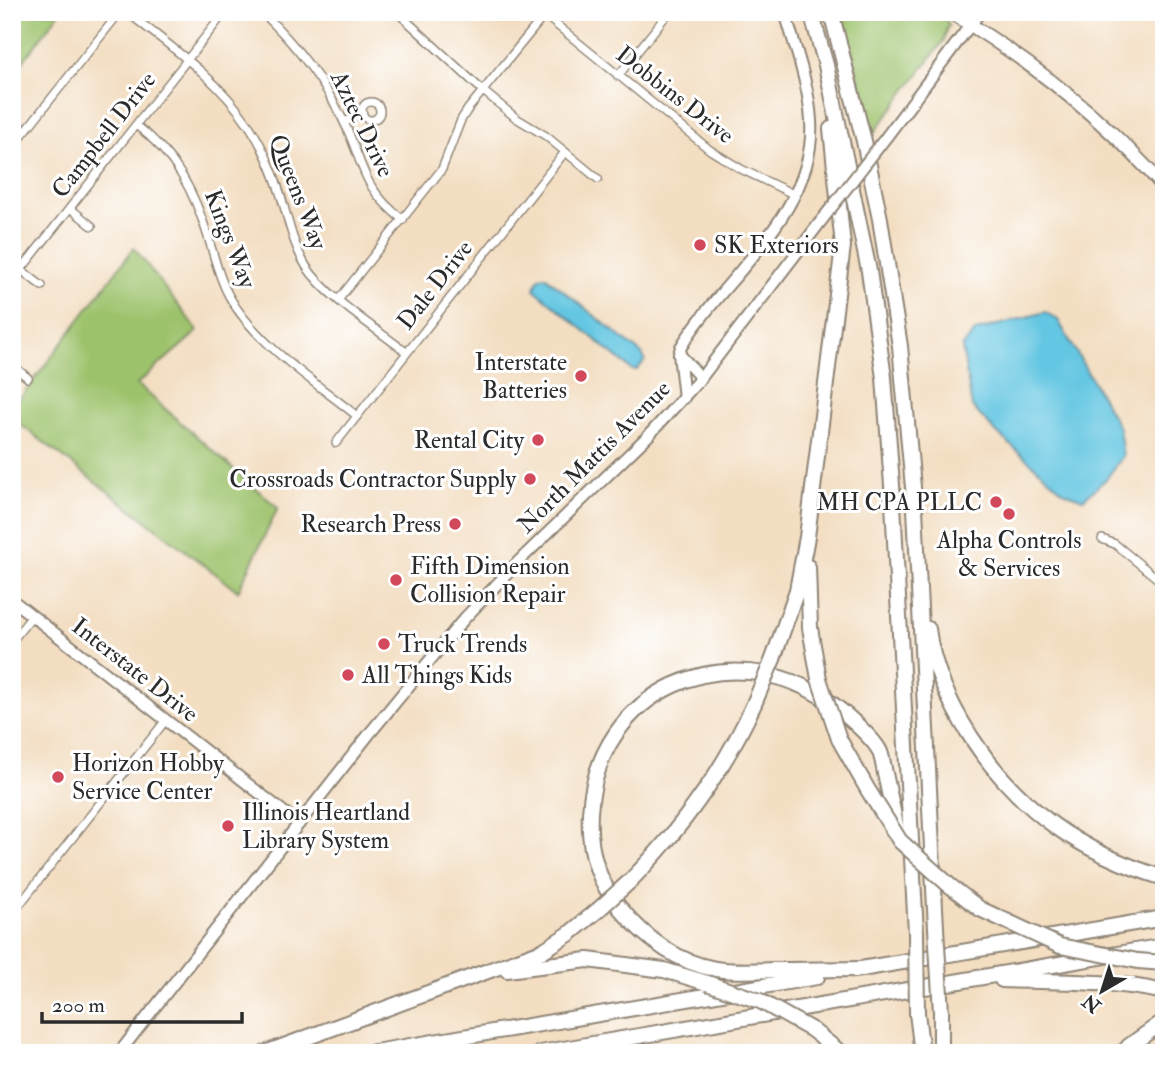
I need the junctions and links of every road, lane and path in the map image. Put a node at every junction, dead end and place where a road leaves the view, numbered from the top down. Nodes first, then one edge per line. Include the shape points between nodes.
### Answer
1 (120, 12) edge
2 (127, 12) edge
3 (225, 12) edge
4 (262, 12) edge
5 (397, 12) edge
6 (669, 12) edge
7 (785, 12) edge
8 (811, 12) edge
9 (831, 12) edge
10 (950, 12) edge
11 (980, 12) edge
12 (544, 13) edge
13 (971, 24) junction
14 (187, 60) junction
15 (826, 65) junction
16 (618, 76) junction
17 (482, 90) junction
18 (363, 114) dead end
19 (344, 122) junction
20 (136, 125) junction
21 (15, 144) dead end
22 (565, 152) junction
23 (598, 179) dead end
24 (1164, 187) edge
25 (795, 195) junction
26 (70, 208) junction
27 (402, 220) junction
28 (92, 226) dead end
29 (12, 263) edge
30 (21, 270) junction
31 (12, 281) edge
32 (42, 286) dead end
33 (339, 299) junction
34 (406, 352) junction
35 (679, 354) junction
36 (12, 365) edge
37 (28, 378) dead end
38 (701, 378) junction
39 (684, 398) junction
40 (357, 416) junction
41 (336, 443) dead end
42 (915, 509) junction
43 (807, 537) junction
44 (1102, 540) dead end
45 (1164, 584) edge
46 (12, 600) edge
47 (32, 616) junction
48 (12, 641) edge
49 (166, 720) junction
50 (299, 824) junction
51 (1164, 878) edge
52 (914, 911) junction
53 (12, 914) edge
54 (1164, 918) edge
55 (1164, 946) edge
56 (1164, 963) edge
57 (863, 969) junction
58 (485, 972) junction
59 (973, 979) junction
60 (1164, 992) edge
61 (1164, 1021) edge
62 (942, 1049) edge
63 (1126, 1049) edge
64 (119, 1053) edge
65 (265, 1053) edge
66 (369, 1053) edge
67 (540, 1053) edge
68 (841, 1053) edge
69 (922, 1053) edge

1 - 21 street
2 - 14 street, Queens Way
3 - 14 street, Campbell Drive
4 - 19 street, Aztec Drive via 309,64
5 - 17 street
6 - 16 street
7 - 25 street via 811,124 808,157
8 - 15 highway
9 - 42 highway via 880,219 900,346
10 - 13 main road
11 - 13 street, North Mattis Avenue
12 - 16 street, Dobbins Drive
12 - 17 street
13 - 24 main road via 1089,111
13 - 38 street, North Mattis Avenue, bridge
14 - 20 street, Campbell Drive
14 - 33 street, Queens Way via 221,90 256,135 301,257
15 - 43 highway via 843,246
15 - 52 highway via 869,271 884,378
16 - 25 street, Dobbins Drive via 710,150
17 - 22 street
17 - 27 street via 461,120 442,169
18 - 19 street
19 - 27 street, Aztec Drive via 367,182
20 - 26 street, Campbell Drive
20 - 40 street, Kings Way via 169,155 187,181 225,288 240,313 267,342
22 - 23 street
22 - 34 street, Dale Drive
25 - 35 street
26 - 28 street
26 - 30 street, Campbell Drive
27 - 33 street
29 - 30 street
30 - 31 street, Campbell Drive
30 - 32 street
33 - 34 street, Queens Way
34 - 40 street, Dale Drive
35 - 38 street
35 - 39 street
36 - 37 street
38 - 39 street, North Mattis Avenue
39 - 50 street, North Mattis Avenue via 478,604
40 - 41 street, Dale Drive
42 - 51 highway via 934,661 942,686 978,748 1010,789 1059,830 1111,858
42 - 62 highway, bridge
43 - 56 highway, bridge via 810,628 819,679 839,739 900,841 980,909 1060,946
43 - 58 highway, bridge via 797,590 754,704 714,780 681,825 628,883 569,934 542,951
44 - 45 street via 1115,544
46 - 47 street, Interstate Drive
47 - 48 street
47 - 49 street, Interstate Drive
49 - 50 street, Interstate Drive
49 - 53 street
50 - 64 street, North Mattis Avenue
52 - 57 highway via 880,751 843,712 813,691 767,674 717,671 655,695 632,715 610,742 597,771 589,835 595,865 612,898 636,928 680,957 714,969
52 - 69 highway, bridge
54 - 57 highway
55 - 59 highway
57 - 66 highway
58 - 65 highway
58 - 68 highway, bridge via 589,960 664,970 760,1001
59 - 60 highway
59 - 67 highway
61 - 63 highway

